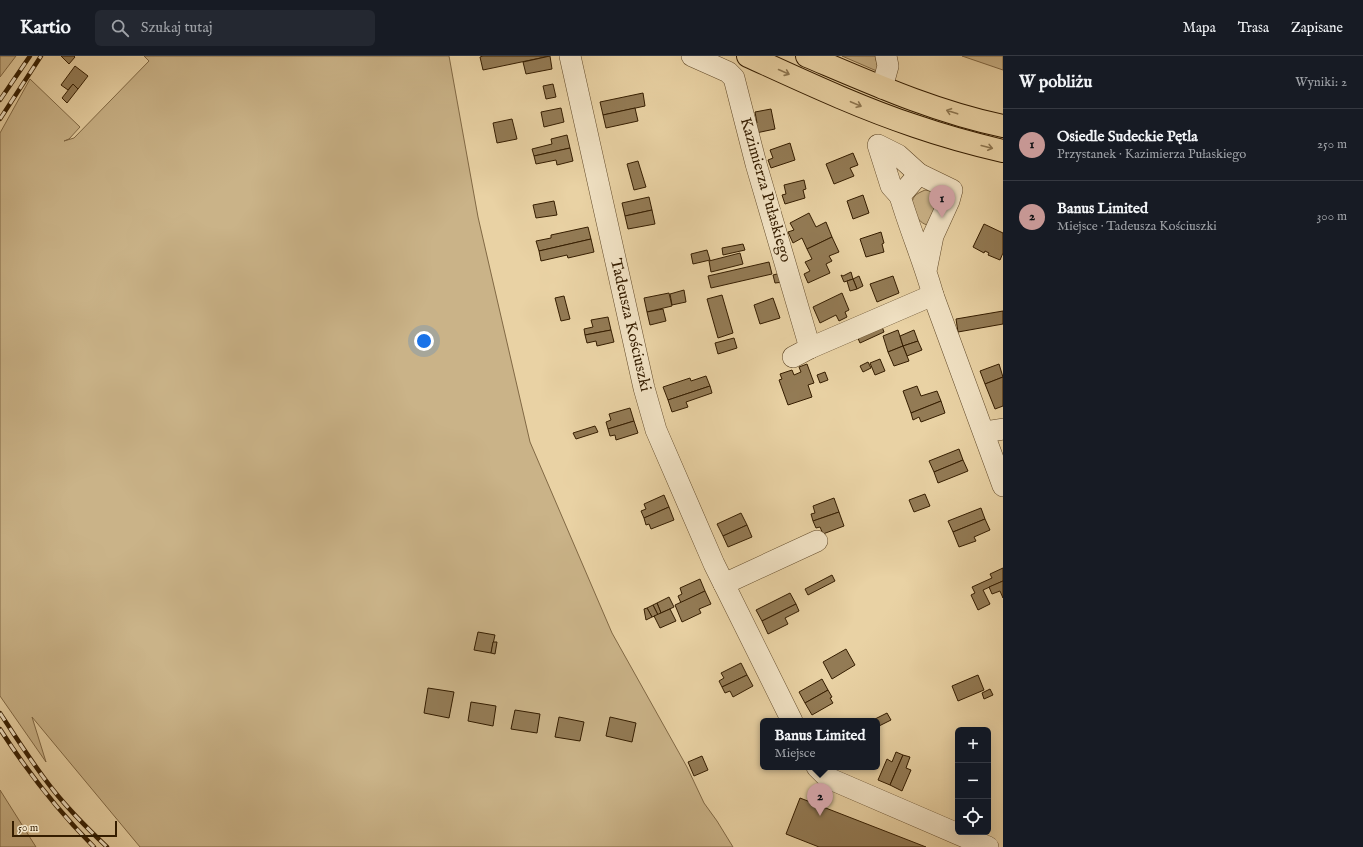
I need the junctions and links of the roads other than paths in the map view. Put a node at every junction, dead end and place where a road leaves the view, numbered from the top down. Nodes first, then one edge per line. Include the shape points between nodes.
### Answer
1 (570, 56) edge
2 (692, 56) edge
3 (748, 56) edge
4 (807, 56) edge
5 (886, 56) edge
6 (882, 88) junction
7 (1003, 126) edge
8 (1003, 151) edge
9 (920, 174) junction
10 (900, 196) junction
11 (926, 271) junction
12 (933, 295) junction
13 (993, 430) edge
14 (1003, 486) edge
15 (817, 541) dead end
16 (724, 584) junction
17 (791, 718) edge
18 (820, 770) edge
19 (988, 847) edge

1 - 16 street, Tadeusza Kościuszki via 644,388 656,430
2 - 12 street, Kazimierza Pułaskiego via 728,72 734,78 801,353
3 -> 8 main road via 820,89 891,117
4 - 6 main road
5 - 6 street via 888,66
7 -> 6 main road via 958,114
9 - 10 street
9 - 10 street via 898,155 878,145 891,186
9 - 11 street via 952,190 933,236
10 - 11 street
11 - 12 street
12 - 13 street
13 - 14 street
15 - 16 street
16 - 17 street, Tadeusza Kościuszki
18 - 19 street via 828,778

